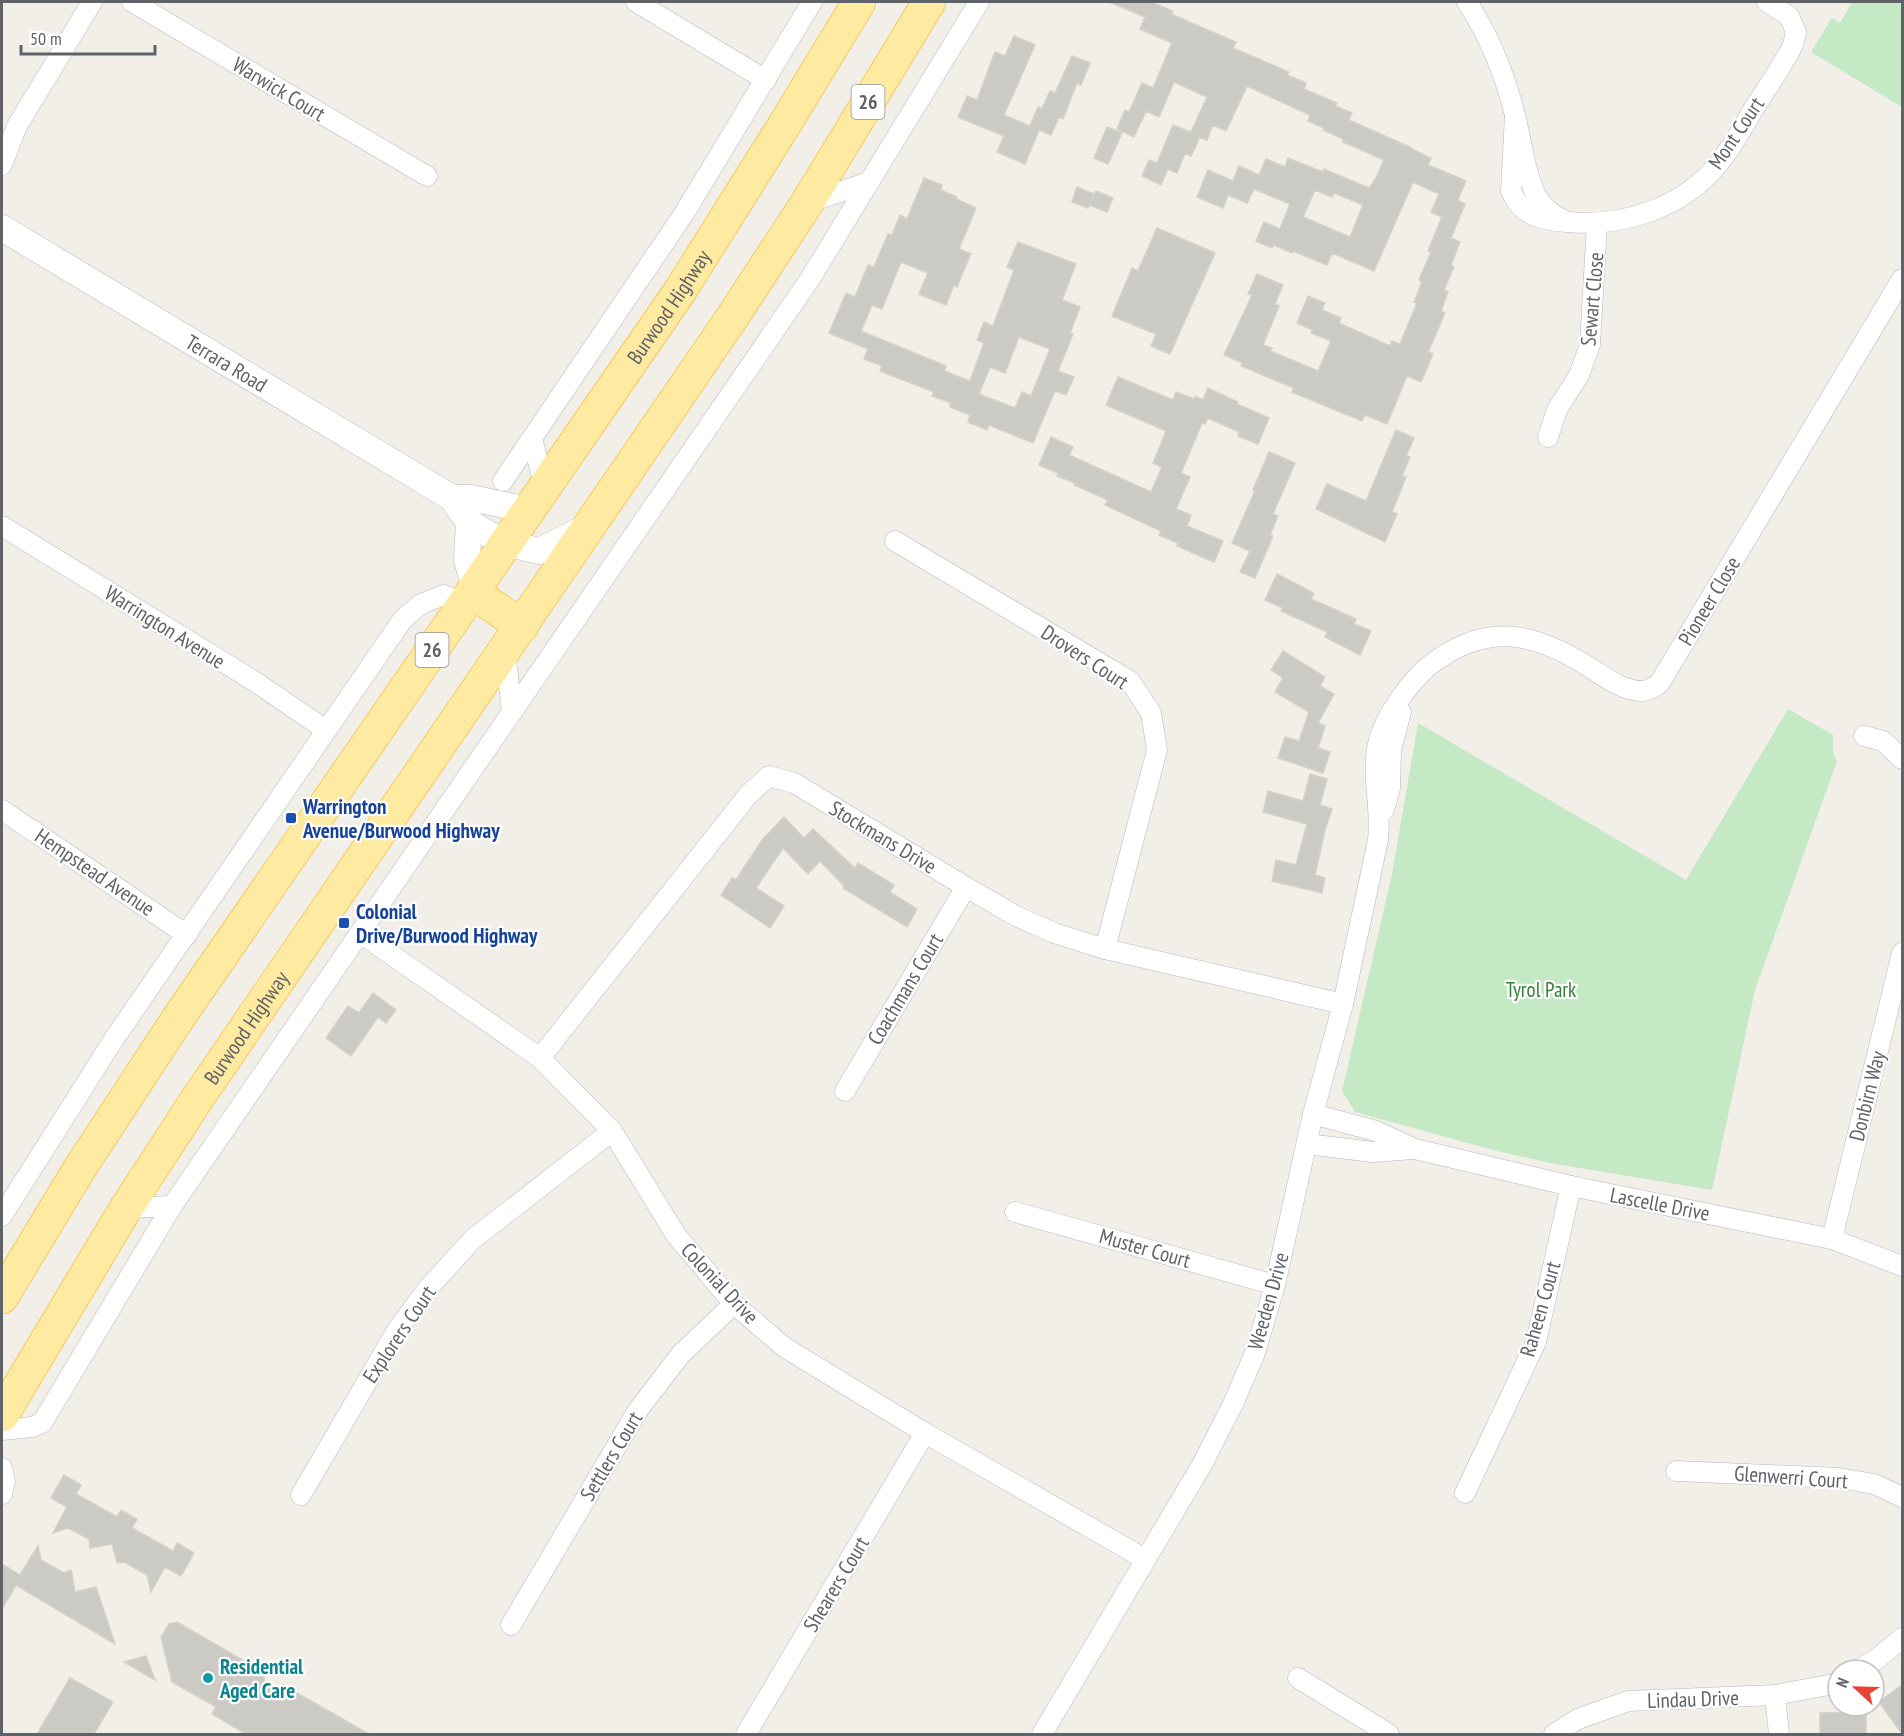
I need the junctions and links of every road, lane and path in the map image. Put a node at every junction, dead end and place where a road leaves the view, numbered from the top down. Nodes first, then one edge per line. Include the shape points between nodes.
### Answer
1 (92, 2) edge
2 (132, 2) edge
3 (636, 2) edge
4 (812, 2) edge
5 (859, 2) edge
6 (929, 2) edge
7 (979, 2) edge
8 (1467, 2) edge
9 (1767, 2) edge
10 (766, 80) junction
11 (17, 126) junction
12 (2, 142) edge
13 (2, 165) edge
14 (427, 176) dead end
15 (869, 182) junction
16 (807, 203) junction
17 (1597, 223) junction
18 (2, 228) edge
19 (1902, 279) edge
20 (1548, 437) dead end
21 (532, 439) junction
22 (504, 481) dead end
23 (452, 498) junction
24 (537, 499) junction
25 (469, 521) junction
26 (2, 526) edge
27 (589, 526) junction
28 (896, 541) dead end
29 (507, 542) junction
30 (471, 595) junction
31 (514, 638) junction
32 (1412, 684) joint
33 (512, 712) junction
34 (326, 730) junction
35 (1864, 736) dead end
36 (1902, 759) edge
37 (2, 810) edge
38 (966, 887) junction
39 (360, 933) junction
40 (187, 935) junction
41 (1105, 949) junction
42 (1902, 953) edge
43 (1343, 1004) junction
44 (540, 1058) junction
45 (845, 1091) dead end
46 (1313, 1114) junction
47 (612, 1131) junction
48 (1307, 1144) junction
49 (1415, 1149) junction
50 (1571, 1186) junction
51 (172, 1206) junction
52 (126, 1208) junction
53 (1015, 1212) dead end
54 (2, 1216) edge
55 (1832, 1239) junction
56 (1902, 1266) edge
57 (1275, 1285) junction
58 (2, 1297) edge
59 (734, 1304) junction
60 (2, 1415) edge
61 (2, 1430) edge
62 (925, 1432) junction
63 (2, 1467) edge
64 (1676, 1471) dead end
65 (1465, 1493) dead end
66 (2, 1494) edge
67 (301, 1495) dead end
68 (1902, 1497) edge
69 (1145, 1559) junction
70 (511, 1625) dead end
71 (1902, 1638) edge
72 (1878, 1658) edge
73 (1298, 1678) dead end
74 (1826, 1685) edge
75 (1775, 1695) junction
76 (746, 1734) edge
77 (1042, 1734) edge
78 (1389, 1734) edge
79 (1554, 1734) edge
80 (1779, 1734) edge

1 - 11 street
2 - 14 street, Warwick Court
3 - 10 street
4 - 10 street, Burwood Highway
5 - 24 highway, Burwood Highway / 26 via 680,291
6 - 16 highway, Burwood Highway / 26
7 - 15 street, Burwood Highway
8 - 17 street, Mont Court via 1491,42 1515,115 1511,191 1516,203 1541,218
9 - 17 street, Mont Court via 1789,16 1796,32 1793,45 1719,163 1682,198 1641,215
10 - 21 street, Burwood Highway via 685,212
11 - 12 street
11 - 13 street
15 - 16 street
15 - 33 street, Burwood Highway via 804,288
16 - 27 highway, Burwood Highway / 26
17 - 20 street, Sewart Close via 1590,345 1579,375 1557,410
18 - 23 street, Terrara Road
19 - 32 street, Pioneer Close via 1659,684 1643,691 1628,689 1549,645 1509,636 1477,638 1458,646 1420,672
21 - 22 street, Burwood Highway
21 - 24 street
23 - 24 street, Terrara Road
23 - 25 street, Terrara Road
24 - 29 highway, Burwood Highway / 26
25 - 29 street, Terrara Road
25 - 30 street via 467,561
26 - 34 street, Warrington Avenue via 254,681
27 - 29 street, Terrara Road via 539,551
27 - 31 highway, Burwood Highway / 26
28 - 41 street, Drovers Court via 1130,681 1151,713 1157,750
29 - 30 highway, Burwood Highway / 26
30 - 31 highway
30 - 34 street via 444,595 411,610
30 - 58 highway, Burwood Highway / 26 via 177,1020
31 - 33 street
31 - 52 highway, Burwood Highway / 26
32 - 43 street, Weeden Drive via 1383,727 1379,740 1375,769 1378,840
33 - 39 street, Burwood Highway
34 - 40 street
35 - 36 street via 1883,741
37 - 40 street, Hempstead Avenue
38 - 41 street, Stockmans Drive via 1054,933
38 - 44 street, Stockmans Drive via 794,783 769,776 748,794
38 - 45 street, Coachmans Court
39 - 44 street, Colonial Drive
39 - 51 street, Burwood Highway
40 - 54 street via 114,1039
41 - 43 street, Stockmans Drive
42 - 55 street, Donbirn Way
43 - 46 street, Weeden Drive
44 - 47 street, Colonial Drive
46 - 48 street, Weeden Drive
46 - 49 street, Lascelle Drive via 1376,1131
47 - 59 street, Colonial Drive via 676,1235
47 - 67 street, Explorers Court via 473,1239 429,1287 397,1330
48 - 49 street, Lascelle Drive via 1373,1152
48 - 57 street, Weeden Drive
49 - 50 street, Lascelle Drive
50 - 55 street, Lascelle Drive
50 - 65 street, Raheen Court via 1536,1342
51 - 52 street
51 - 61 street, Burwood Highway via 42,1423
52 - 60 highway, Burwood Highway / 26
53 - 57 street, Muster Court
55 - 56 street, Lascelle Drive
57 - 69 street, Weeden Drive via 1255,1353 1233,1404 1203,1463
59 - 62 street, Colonial Drive via 784,1347
59 - 70 street, Settlers Court via 681,1354 638,1410
62 - 69 street, Colonial Drive
62 - 76 street, Shearers Court
63 - 66 street
64 - 68 street, Glenwerri Court via 1839,1478 1874,1484
69 - 77 street, Weeden Drive
71 - 72 street
73 - 78 street
74 - 75 street, Lindau Drive
75 - 79 street, Lindau Drive via 1628,1701 1578,1719
75 - 80 street

